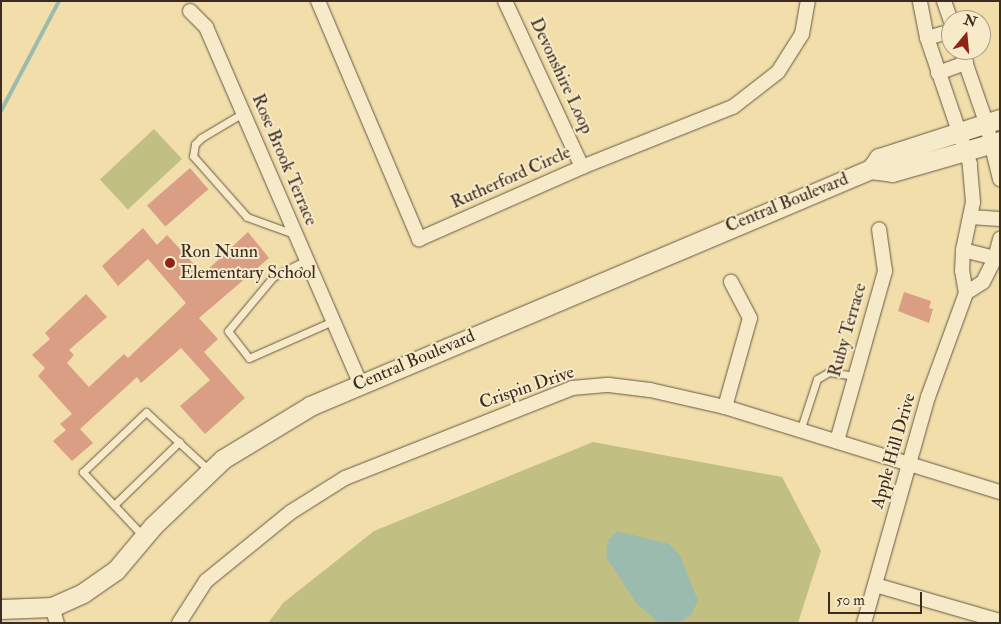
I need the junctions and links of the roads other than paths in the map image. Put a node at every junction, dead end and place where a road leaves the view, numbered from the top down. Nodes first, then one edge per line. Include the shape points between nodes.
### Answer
1 (318, 1) edge
2 (505, 1) edge
3 (808, 1) edge
4 (920, 1) edge
5 (190, 11) dead end
6 (941, 34) edge
7 (927, 38) junction
8 (958, 60) edge
9 (964, 60) edge
10 (938, 72) junction
11 (243, 113) junction
12 (993, 121) edge
13 (958, 131) junction
14 (996, 142) edge
15 (964, 152) junction
16 (582, 167) junction
17 (871, 169) junction
18 (1000, 179) edge
19 (970, 217) junction
20 (1000, 219) edge
21 (878, 229) dead end
22 (296, 235) junction
23 (1000, 239) edge
24 (963, 250) junction
25 (995, 258) junction
26 (306, 260) junction
27 (731, 282) dead end
28 (966, 293) junction
29 (332, 321) junction
30 (855, 376) junction
31 (360, 383) junction
32 (725, 407) junction
33 (800, 431) junction
34 (837, 441) junction
35 (179, 442) junction
36 (908, 463) junction
37 (210, 472) junction
38 (1000, 492) edge
39 (114, 505) junction
40 (144, 537) junction
41 (876, 585) junction
42 (1, 609) edge
43 (54, 615) edge
44 (1000, 621) edge
45 (179, 623) edge
46 (864, 623) edge

1 - 16 street, Rutherford Circle via 419,239
2 - 16 street, Devonshire Loop
3 - 16 street, Rutherford Circle via 802,34 778,72 733,107
4 - 7 street, Apple Hill Drive
5 - 11 street, Rose Brook Terrace via 206,27
6 - 7 street
7 - 10 street, Apple Hill Drive
8 - 10 street
9 - 12 street
10 - 13 street, Apple Hill Drive
11 - 22 street, Rose Brook Terrace
11 - 22 lane via 201,138 195,144 193,156 247,217
12 - 13 street, Central Boulevard
12 - 14 street
13 - 15 street, Apple Hill Drive
13 - 17 street, Central Boulevard via 880,158
14 - 15 street, Central Boulevard
14 - 18 street
15 - 17 street, Central Boulevard via 892,172
15 - 19 street, Apple Hill Drive via 970,164 973,202
17 - 31 street, Central Boulevard
19 - 20 street
19 - 24 street, Apple Hill Drive
21 - 30 street, Ruby Terrace via 884,271
22 - 26 street, Rose Brook Terrace
23 - 25 street
24 - 25 street
24 - 28 street, Apple Hill Drive
25 - 28 street via 983,282
26 - 29 street, Rose Brook Terrace
26 - 29 lane via 273,278 228,331 249,358
27 - 32 street via 750,318
28 - 36 street, Apple Hill Drive
29 - 31 street, Rose Brook Terrace
30 - 33 lane via 829,372 817,378
30 - 34 street, Ruby Terrace
31 - 37 street, Central Boulevard via 310,406 223,459
32 - 33 street, Crispin Drive
32 - 45 street, Crispin Drive via 650,390 609,385 563,392 345,478 291,512 206,582
33 - 34 street, Crispin Drive
34 - 36 street, Crispin Drive
35 - 37 lane
35 - 39 lane
35 - 39 lane via 146,412 83,472
36 - 38 street, Crispin Drive
36 - 41 street, Apple Hill Drive
37 - 40 street, Central Boulevard
39 - 40 lane
40 - 43 street, Central Boulevard via 116,570
41 - 44 street
41 - 46 street, Apple Hill Drive
42 - 43 street, Central Boulevard

